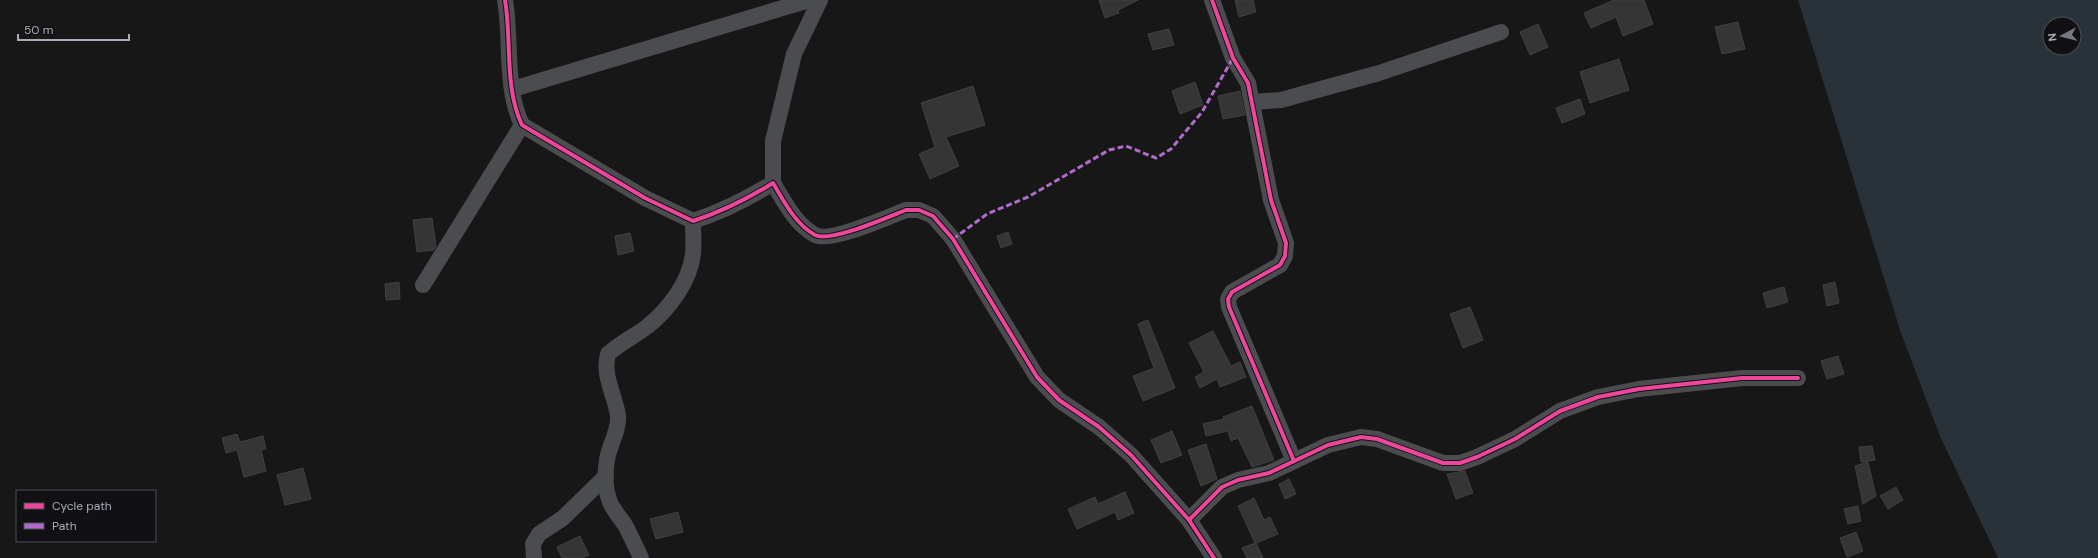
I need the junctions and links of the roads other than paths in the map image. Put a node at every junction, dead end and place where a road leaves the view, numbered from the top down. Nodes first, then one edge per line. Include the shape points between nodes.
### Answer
1 (504, 0) edge
2 (809, 0) edge
3 (820, 0) edge
4 (1212, 0) edge
5 (1502, 32) dead end
6 (513, 89) junction
7 (1252, 102) junction
8 (522, 125) junction
9 (772, 183) junction
10 (693, 221) junction
11 (423, 285) dead end
12 (1798, 378) dead end
13 (1294, 462) junction
14 (606, 476) junction
15 (1189, 520) junction
16 (534, 558) edge
17 (642, 558) edge
18 (1214, 558) edge

1 - 6 street
2 - 6 street
3 - 9 street via 794,54 773,141
4 - 7 street via 1233,58 1248,83
5 - 7 street via 1379,73 1281,100
6 - 8 street via 516,112
7 - 13 street via 1271,200 1286,243 1285,256 1280,265 1232,292 1228,299 1229,307
8 - 10 street via 645,198
8 - 11 street
9 - 10 street via 719,212
9 - 15 street via 795,218 817,236 831,237 906,210 919,210 933,216 953,239 1037,377 1059,400 1099,428 1131,455
10 - 14 street via 693,256 688,273 676,296 648,326 608,354 608,381 615,399 618,418 617,430 607,459
12 - 13 street via 1742,378 1639,389 1598,397 1560,410 1515,439 1460,463 1443,464 1377,439 1361,437 1328,445
13 - 15 street via 1269,473 1238,480 1222,487
14 - 16 street via 563,518 539,534 533,544
14 - 17 street via 609,500
15 - 18 street

